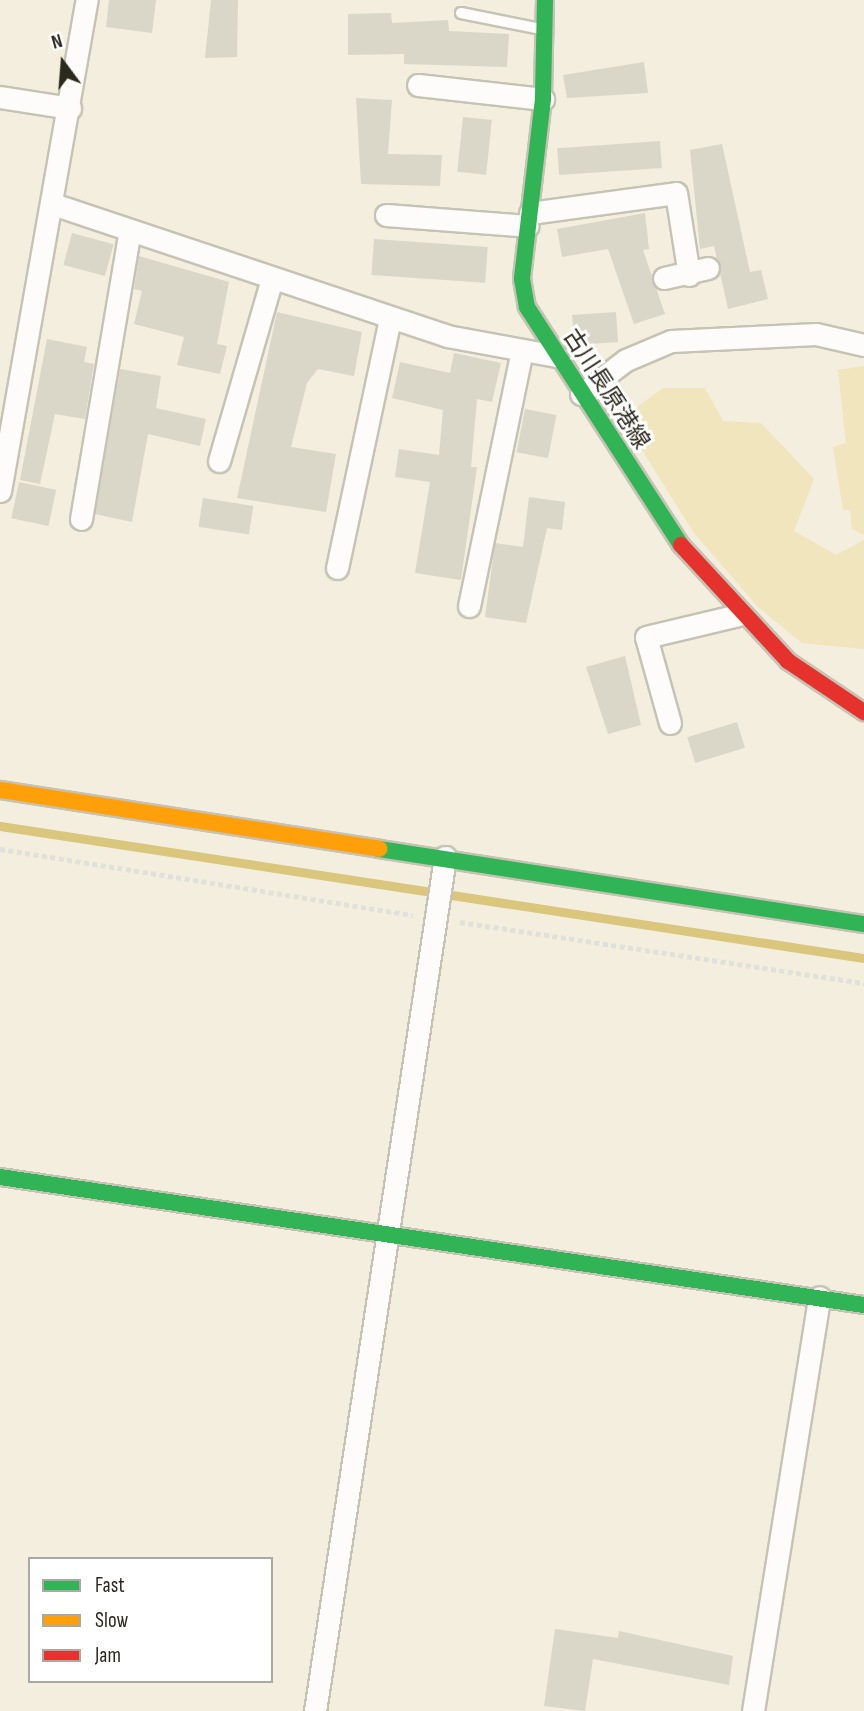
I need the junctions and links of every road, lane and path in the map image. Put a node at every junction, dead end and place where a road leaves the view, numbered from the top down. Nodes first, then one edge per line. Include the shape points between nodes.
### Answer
1 (87, 0) edge
2 (545, 0) edge
3 (461, 13) dead end
4 (544, 30) junction
5 (418, 85) dead end
6 (0, 97) edge
7 (543, 99) junction
8 (70, 108) junction
9 (53, 204) junction
10 (386, 215) dead end
11 (529, 220) junction
12 (130, 230) junction
13 (664, 278) dead end
14 (271, 282) junction
15 (390, 318) junction
16 (864, 345) edge
17 (522, 350) junction
18 (556, 356) junction
19 (581, 394) junction
20 (219, 461) dead end
21 (0, 491) edge
22 (81, 519) dead end
23 (337, 568) dead end
24 (469, 606) dead end
25 (738, 615) junction
26 (864, 712) edge
27 (670, 723) dead end
28 (0, 790) edge
29 (444, 866) junction
30 (864, 924) edge
31 (0, 1177) edge
32 (390, 1237) junction
33 (819, 1297) junction
34 (864, 1305) edge
35 (315, 1711) edge
36 (753, 1711) edge

1 - 8 street
2 - 4 street, 古川長原港線
3 - 4 lane
4 - 7 street, 古川長原港線
5 - 7 street
6 - 8 street
7 - 11 street, 古川長原港線
8 - 9 street
9 - 12 street
9 - 21 street
10 - 11 street
11 - 13 street via 676,193 699,271
11 - 18 street, 古川長原港線 via 522,279 527,307
12 - 14 street
12 - 22 street
14 - 15 street
14 - 20 street
15 - 17 street
15 - 23 street
16 - 19 street via 816,334 671,341 626,360
17 - 18 street
17 - 24 street
18 - 19 street, 古川長原港線
19 - 25 street, 古川長原港線 via 685,551
25 - 26 street, 古川長原港線 via 788,661
25 - 27 street via 646,638
28 - 29 street
29 - 30 street
29 - 32 street
31 - 32 street
32 - 33 street
32 - 35 street
33 - 34 street
33 - 36 street

